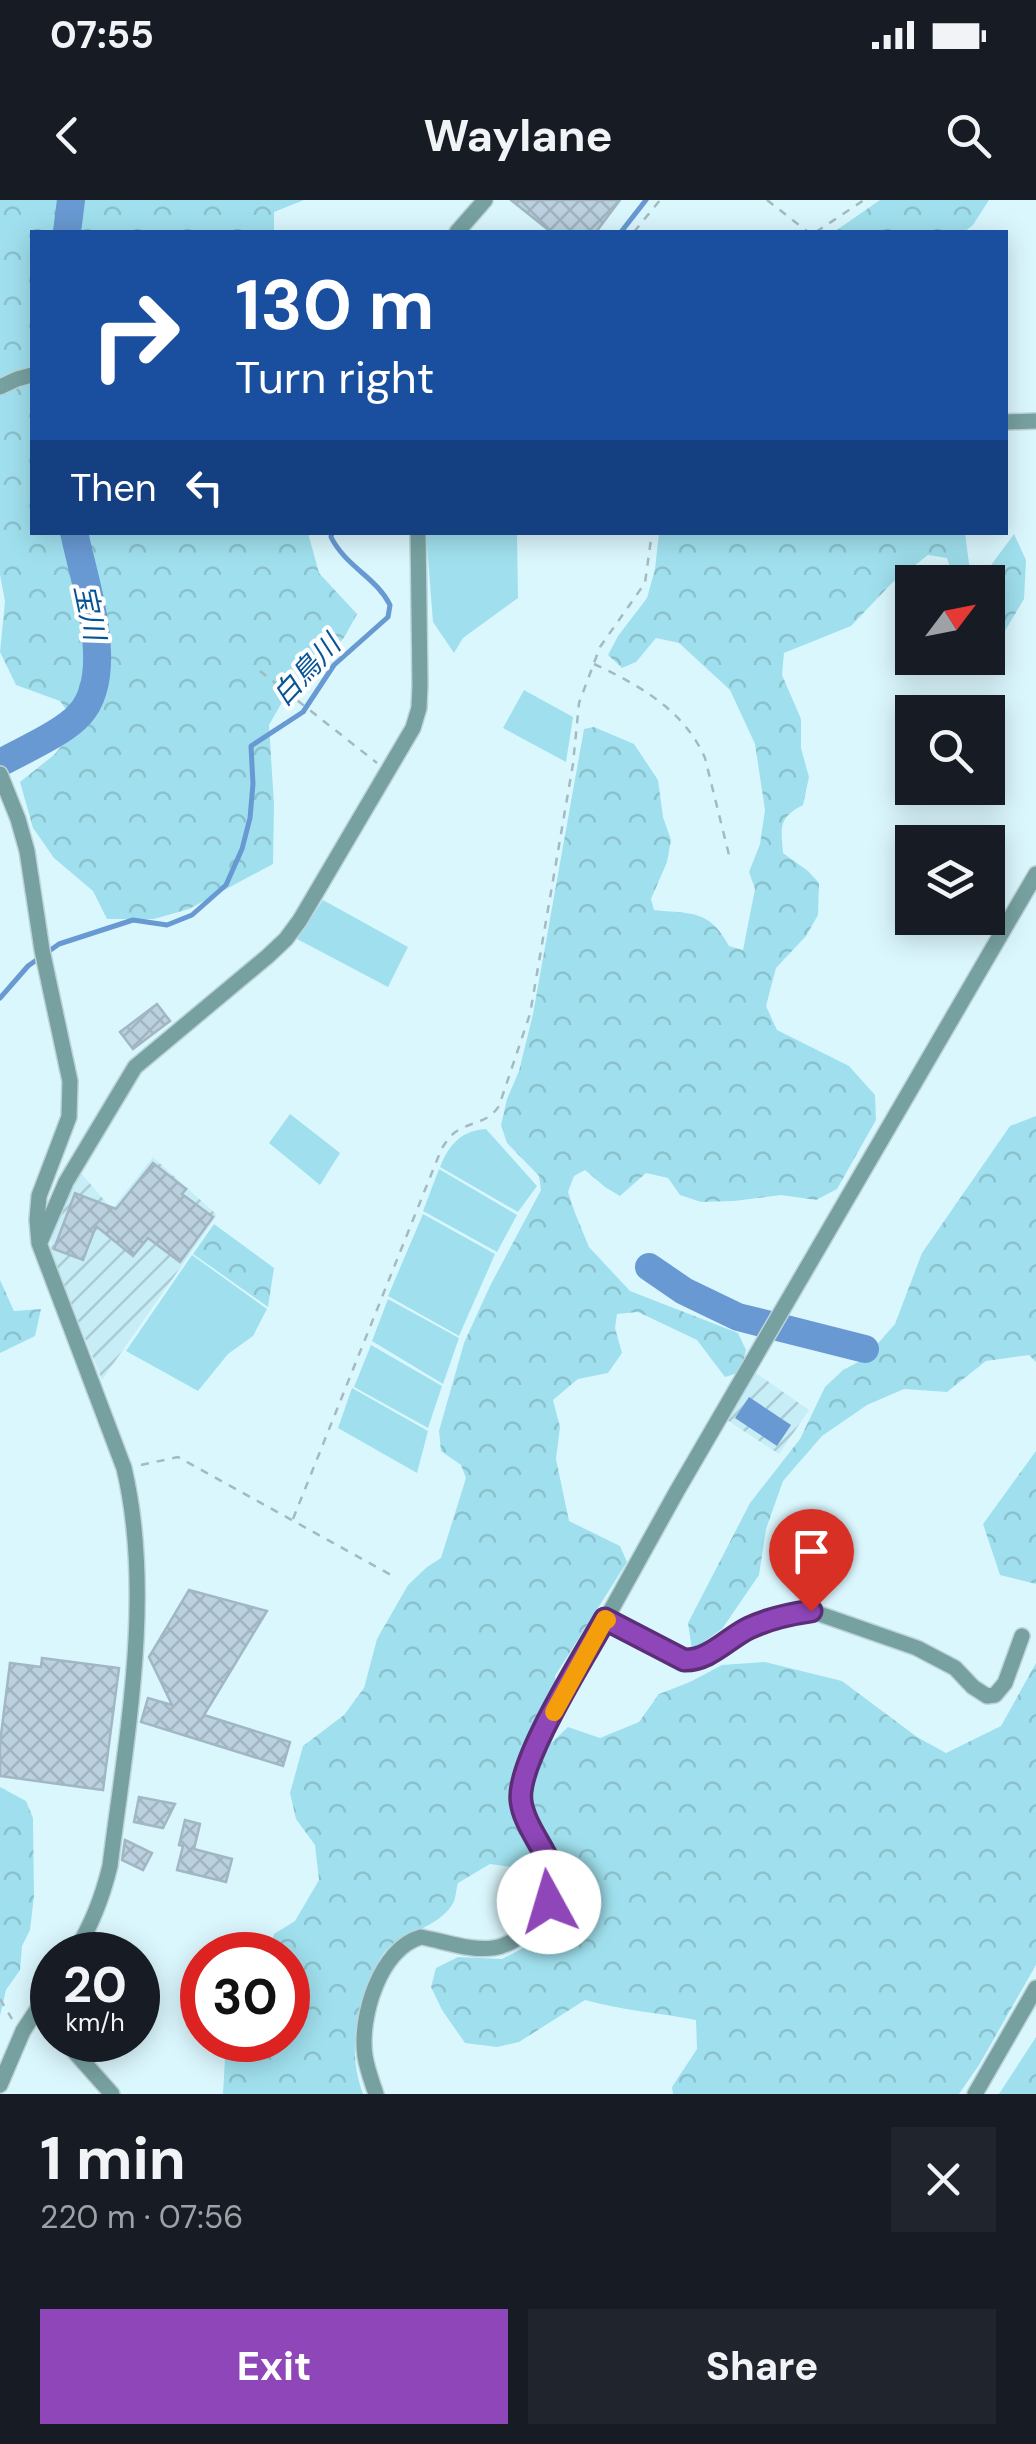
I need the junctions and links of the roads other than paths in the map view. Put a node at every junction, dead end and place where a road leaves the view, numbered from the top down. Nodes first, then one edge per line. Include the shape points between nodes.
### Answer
1 (485, 200) edge
2 (459, 230) edge
3 (30, 376) edge
4 (0, 387) edge
5 (1036, 421) edge
6 (1008, 422) edge
7 (418, 535) edge
8 (1, 776) edge
9 (1036, 874) edge
10 (40, 1243) junction
11 (605, 1619) junction
12 (1022, 1636) dead end
13 (88, 1932) edge
14 (1036, 1988) edge
15 (30, 2022) edge
16 (84, 2062) edge
17 (0, 2085) edge
18 (112, 2094) edge
19 (376, 2094) edge
20 (976, 2094) edge

1 - 2 street
3 - 4 street
5 - 6 street
7 - 10 street via 419,708 413,728 286,939 135,1067 66,1182
8 - 10 street via 27,851 70,1081 69,1118 39,1196
9 - 11 street
10 - 13 street via 132,1502 135,1668 106,1881
11 - 12 street via 695,1660 748,1628 811,1611 917,1648 987,1696 1005,1683
11 - 19 street via 521,1784 524,1816 555,1882 549,1902 526,1934 490,1950 421,1937 398,1949 372,1995 364,2028
14 - 20 street
15 - 17 street
16 - 18 street

